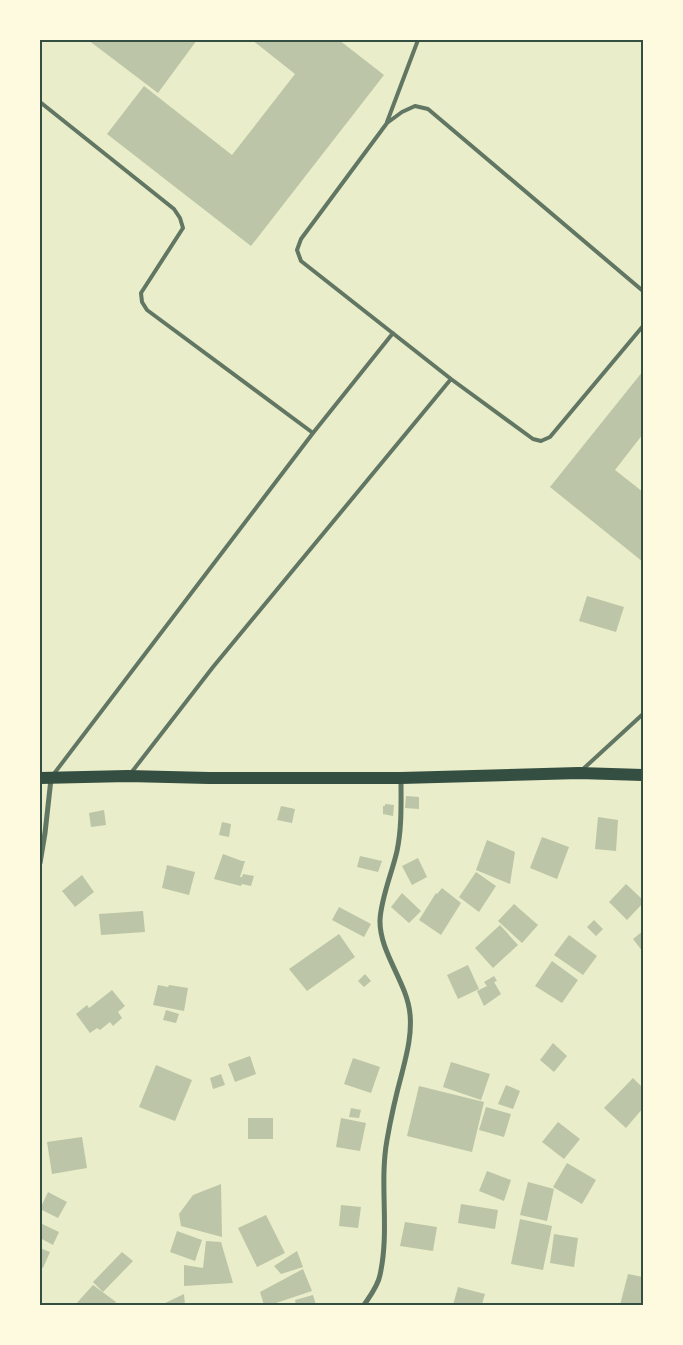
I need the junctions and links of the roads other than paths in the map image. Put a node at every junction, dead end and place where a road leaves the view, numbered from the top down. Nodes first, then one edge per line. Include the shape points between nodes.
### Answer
1 (418, 40) edge
2 (40, 102) edge
3 (387, 123) junction
4 (643, 291) edge
5 (643, 326) edge
6 (393, 333) junction
7 (451, 379) junction
8 (313, 433) junction
9 (643, 714) edge
10 (579, 773) junction
11 (643, 775) edge
12 (128, 776) junction
13 (45, 778) edge
14 (401, 778) junction
15 (40, 862) edge
16 (364, 1305) edge

1 - 3 lane
2 - 8 lane via 174,209 180,218 183,228 141,293 147,310
3 - 4 lane via 415,106 428,110
3 - 6 lane via 301,239 297,250 302,261
5 - 7 lane via 550,437 541,441 533,439
6 - 7 lane
6 - 8 lane
7 - 12 lane via 213,667
8 - 13 lane
9 - 10 lane
10 - 11 main road
10 - 14 main road
12 - 13 main road
12 - 14 main road
13 - 15 street via 45,833
14 - 16 street via 397,849 380,929 407,998 411,1033 384,1163 385,1244 380,1277

